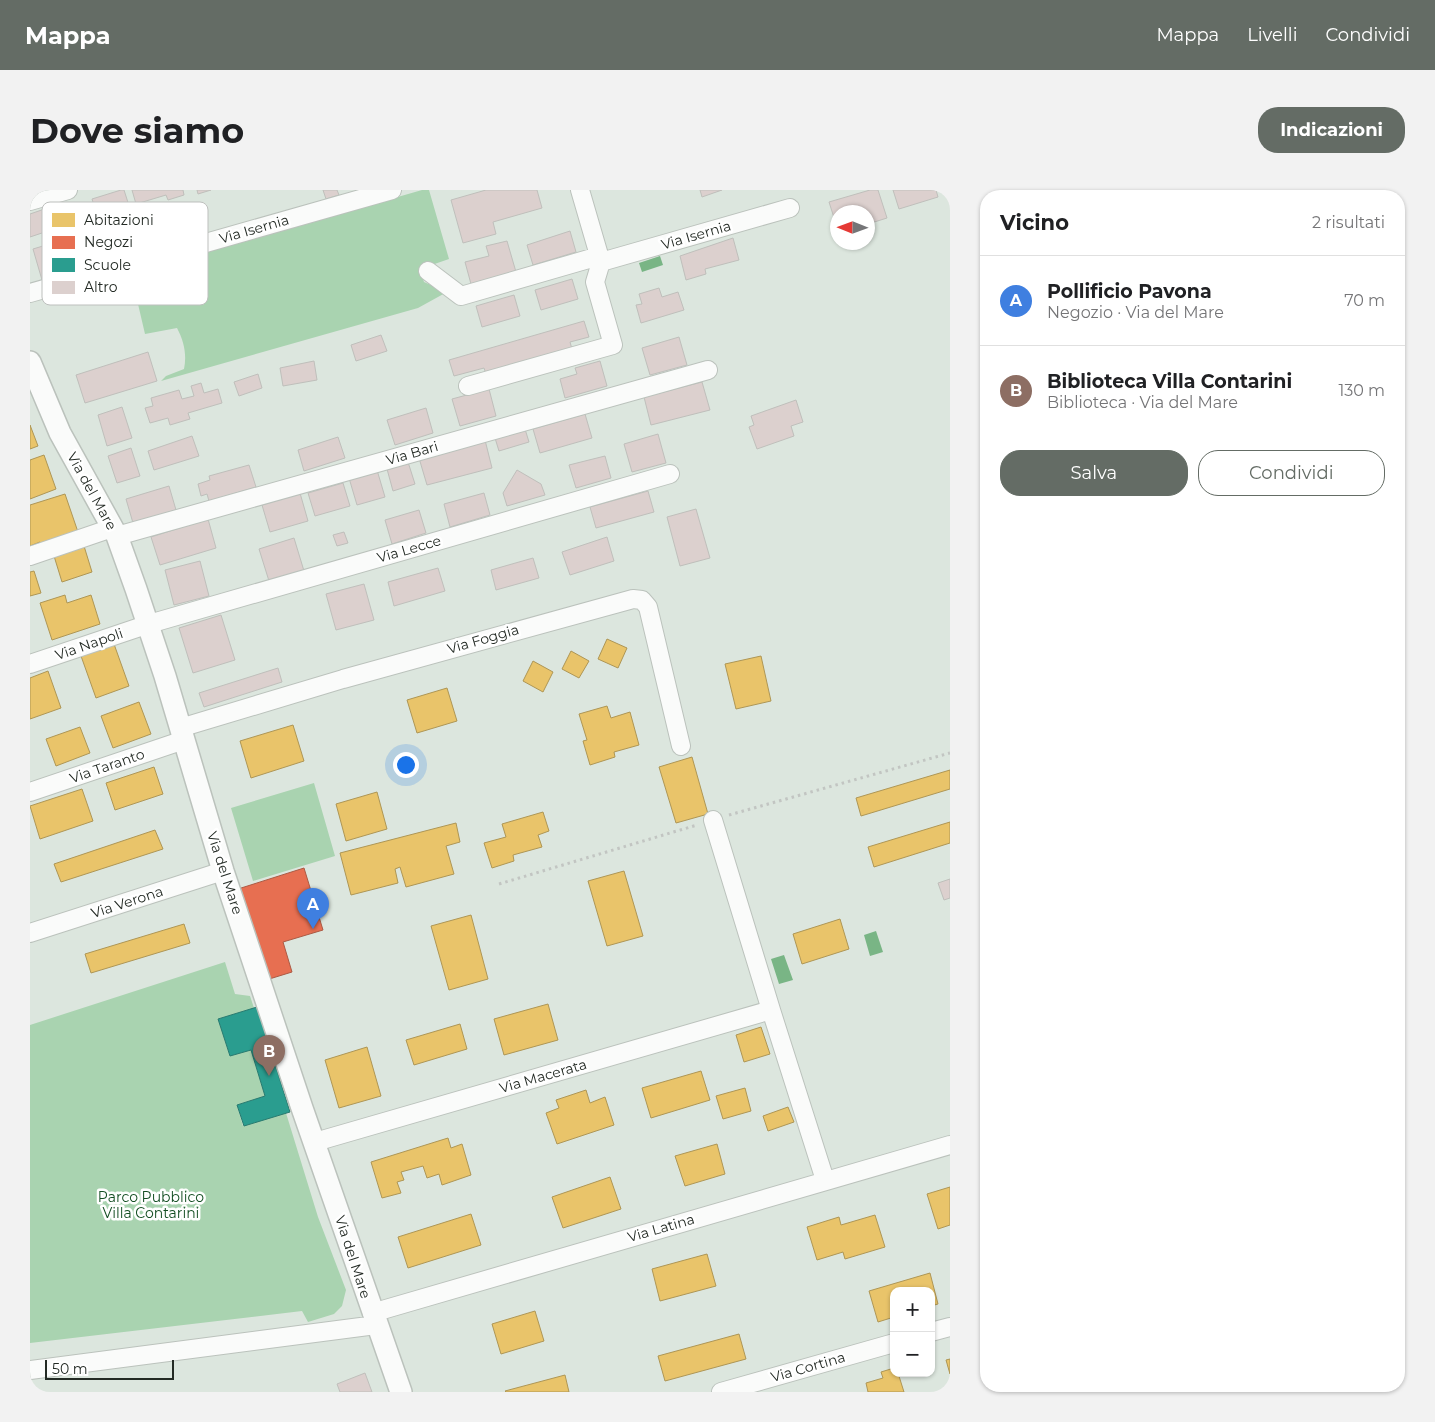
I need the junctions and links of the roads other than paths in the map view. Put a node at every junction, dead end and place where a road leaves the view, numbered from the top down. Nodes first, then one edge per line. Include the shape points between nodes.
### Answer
1 (68, 190) edge
2 (392, 190) edge
3 (580, 190) edge
4 (30, 201) edge
5 (790, 208) dead end
6 (208, 242) edge
7 (600, 259) junction
8 (428, 271) dead end
9 (30, 362) edge
10 (708, 370) dead end
11 (468, 386) dead end
12 (35, 391) edge
13 (670, 474) dead end
14 (115, 532) junction
15 (30, 556) edge
16 (148, 624) junction
17 (30, 664) edge
18 (182, 734) junction
19 (681, 746) dead end
20 (30, 792) edge
21 (713, 820) dead end
22 (223, 871) junction
23 (30, 934) edge
24 (771, 1010) junction
25 (315, 1142) junction
26 (950, 1146) edge
27 (824, 1180) junction
28 (374, 1319) junction
29 (950, 1327) edge
30 (935, 1331) edge
31 (890, 1344) edge
32 (30, 1370) edge
33 (401, 1392) edge
34 (721, 1392) edge

1 - 4 street
2 - 6 street, Via Isernia
3 - 7 street
5 - 7 street, Via Isernia
7 - 8 street, Via Isernia via 461,296
7 - 11 street via 595,282 613,345
9 - 12 main road, Via del Mare
10 - 14 street, Via Bari
12 - 14 main road, Via del Mare
13 - 16 street, Via Lecce
14 - 15 street, Via Bari
14 - 16 main road, Via del Mare
16 - 17 street, Via Napoli
16 - 18 main road, Via del Mare
18 - 19 street, Via Foggia via 343,679 633,599 642,600 648,606
18 - 20 street, Via Taranto
18 - 22 main road, Via del Mare
21 - 24 street
22 - 23 street, Via Verona
22 - 25 main road, Via del Mare
24 - 25 street, Via Macerata
24 - 27 street
25 - 28 main road, Via del Mare
26 - 27 street, Via Latina
27 - 28 street, Via Latina
28 - 32 street, Via Latina
28 - 33 main road, Via del Mare
29 - 30 street
31 - 34 street, Via Cortina

